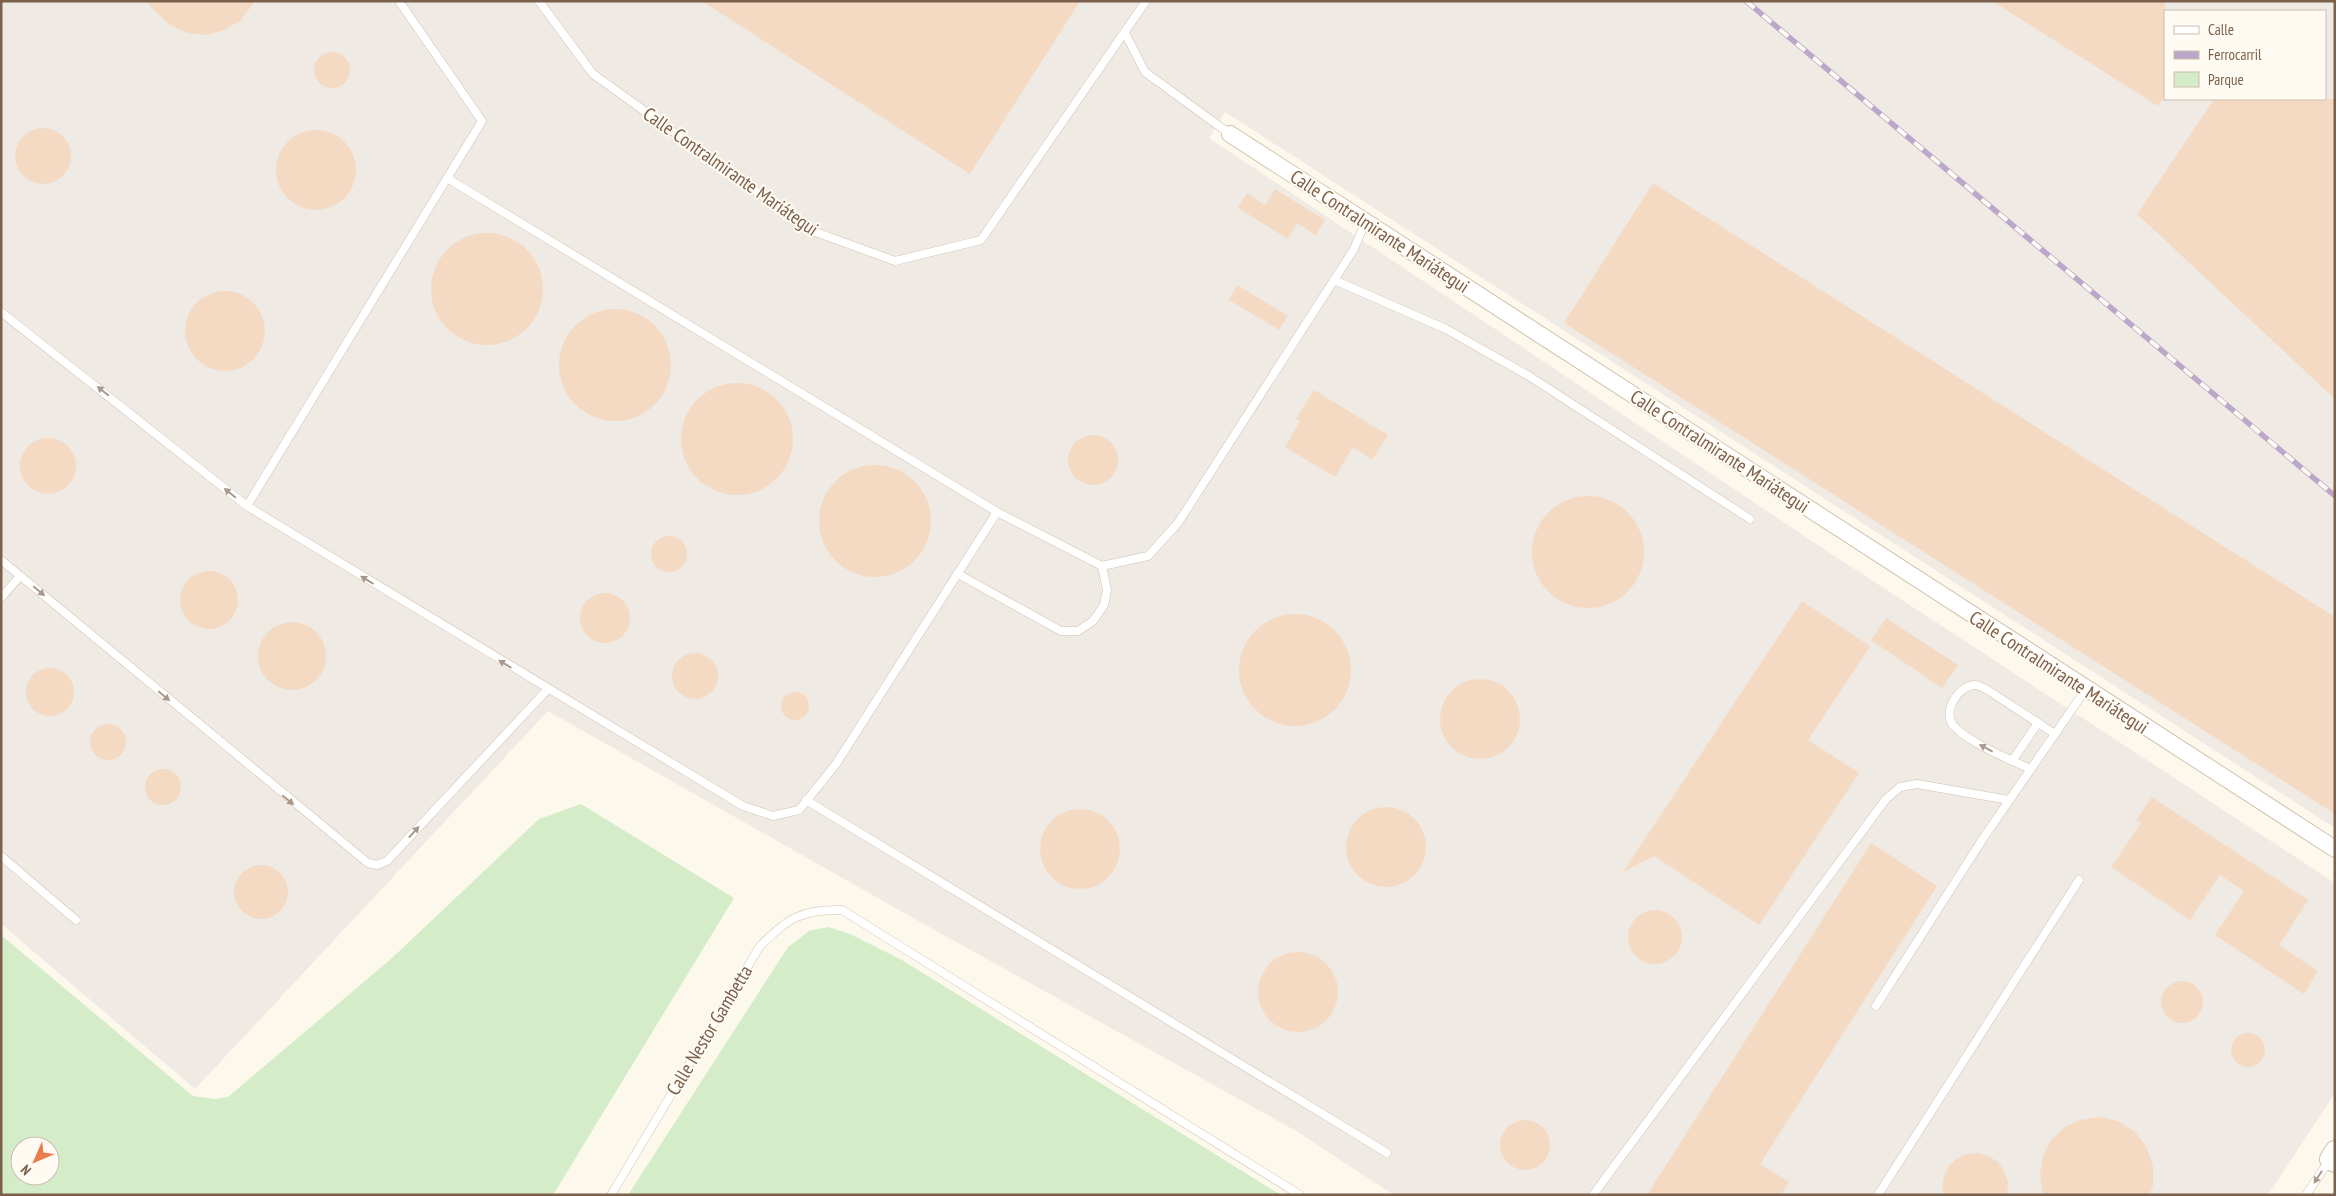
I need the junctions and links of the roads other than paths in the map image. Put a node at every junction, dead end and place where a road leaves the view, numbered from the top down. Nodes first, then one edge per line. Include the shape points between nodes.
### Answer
1 (399, 1) edge
2 (539, 1) edge
3 (1146, 1) edge
4 (1125, 33) junction
5 (1230, 134) joint
6 (447, 178) junction
7 (1365, 222) junction
8 (1334, 280) junction
9 (1, 312) edge
10 (247, 506) junction
11 (998, 512) junction
12 (1750, 519) dead end
13 (1, 560) edge
14 (1102, 566) junction
15 (958, 574) junction
16 (20, 576) junction
17 (1, 598) edge
18 (2086, 689) junction
19 (547, 690) junction
20 (2038, 723) junction
21 (2054, 734) junction
22 (2012, 761) junction
23 (2030, 769) junction
24 (806, 800) junction
25 (2009, 800) junction
26 (2335, 849) edge
27 (1, 856) edge
28 (2078, 880) dead end
29 (76, 920) dead end
30 (1876, 1006) dead end
31 (1388, 1153) dead end
32 (2333, 1157) edge
33 (611, 1195) edge
34 (1300, 1195) edge
35 (1593, 1195) edge
36 (1878, 1195) edge
37 (2306, 1195) edge

1 - 6 lane via 482,121
2 - 4 lane, Calle Contralmirante Mariátegui via 593,74 810,230 895,261 981,240
3 - 4 lane, Calle Contralmirante Mariátegui
4 - 5 lane, Calle Contralmirante Mariátegui via 1145,72
5 - 7 street, Calle Contralmirante Mariátegui
6 - 10 lane
6 - 11 lane
7 - 8 lane via 1354,249
7 - 18 street, Calle Contralmirante Mariátegui
8 - 12 lane via 1446,328 1529,376
8 - 14 lane via 1178,523 1148,556
10 -> 9 lane
19 -> 10 lane
11 - 14 lane
11 - 15 lane
13 - 16 lane
14 - 15 lane via 1107,590 1104,605 1094,621 1078,631 1061,631
15 - 24 lane via 836,764
16 - 17 lane
16 -> 19 lane via 368,864 387,861
18 - 21 lane
18 - 26 street, Calle Contralmirante Mariátegui
19 - 24 lane via 743,806 772,816 799,810
20 - 21 lane
20 - 22 lane
22 -> 20 lane via 1953,726 1949,718 1950,708 1956,697 1966,687 1976,685
21 - 23 lane
22 - 23 lane
23 - 25 lane
24 - 31 lane
25 - 30 lane
25 - 35 lane via 1917,784 1900,787 1893,793
27 - 29 lane
28 - 36 lane
32 -> 37 lane
33 - 34 lane, Calle Nestor Gambetta via 760,946 797,915 842,910

